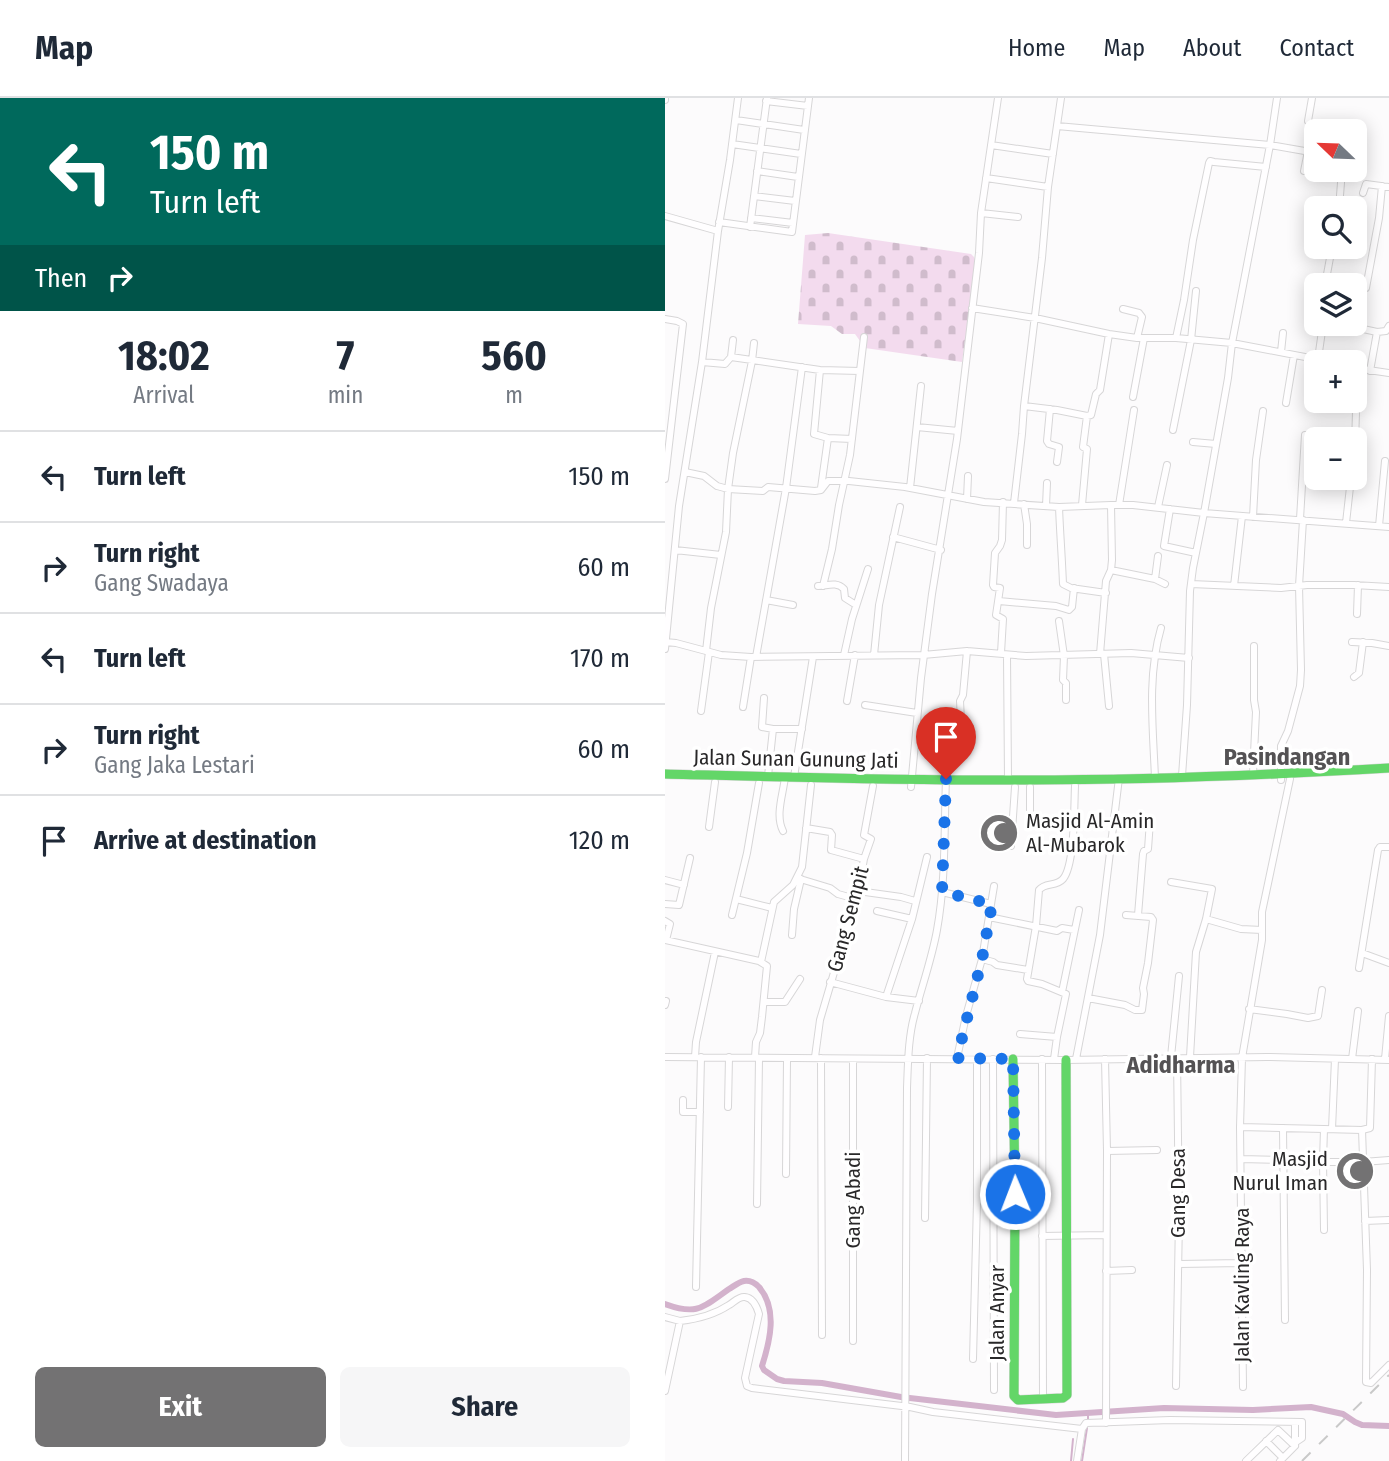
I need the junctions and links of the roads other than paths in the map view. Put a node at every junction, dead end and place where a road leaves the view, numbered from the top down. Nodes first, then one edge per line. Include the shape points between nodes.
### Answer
1 (998, 98) edge
2 (1061, 98) edge
3 (1277, 98) edge
4 (1312, 98) edge
5 (736, 99) edge
6 (767, 99) edge
7 (808, 102) edge
8 (1308, 119) edge
9 (736, 120) junction
10 (763, 124) junction
11 (1057, 126) junction
12 (804, 130) junction
13 (732, 144) junction
14 (991, 145) junction
15 (1271, 145) junction
16 (760, 148) junction
17 (1304, 150) edge
18 (801, 154) junction
19 (1053, 154) junction
20 (1266, 167) junction
21 (757, 172) junction
22 (798, 177) junction
23 (986, 178) junction
24 (1385, 186) edge
25 (1048, 187) junction
26 (1363, 193) dead end
27 (754, 196) junction
28 (795, 201) junction
29 (981, 213) junction
30 (665, 216) edge
31 (1018, 217) dead end
32 (751, 218) junction
33 (719, 222) junction
34 (793, 223) junction
35 (750, 227) junction
36 (718, 231) junction
37 (1367, 283) edge
38 (1196, 292) dead end
39 (972, 308) junction
40 (1123, 309) dead end
41 (1035, 318) junction
42 (665, 319) edge
43 (1389, 326) edge
44 (1367, 330) edge
45 (1377, 332) junction
46 (1283, 333) dead end
47 (1109, 334) junction
48 (864, 337) dead end
49 (1140, 338) junction
50 (1176, 338) junction
51 (733, 340) dead end
52 (1191, 340) junction
53 (754, 343) dead end
54 (1231, 343) junction
55 (1281, 352) junction
56 (1294, 355) junction
57 (731, 357) junction
58 (1304, 357) edge
59 (752, 360) junction
60 (702, 362) junction
61 (802, 367) junction
62 (820, 370) junction
63 (1367, 370) edge
64 (860, 371) junction
65 (1370, 371) junction
66 (1389, 373) edge
67 (921, 386) dead end
68 (1133, 397) dead end
69 (1286, 403) dead end
70 (1024, 406) junction
71 (1050, 409) junction
72 (1134, 410) dead end
73 (1263, 411) dead end
74 (1087, 416) junction
75 (917, 427) junction
76 (668, 428) edge
77 (1173, 430) dead end
78 (958, 431) junction
79 (828, 438) junction
80 (852, 439) junction
81 (1193, 442) dead end
82 (1216, 444) junction
83 (1385, 461) dead end
84 (1057, 462) dead end
85 (1304, 463) edge
86 (1167, 465) dead end
87 (685, 472) junction
88 (968, 476) dead end
89 (665, 479) edge
90 (844, 481) junction
91 (1047, 483) dead end
92 (786, 488) junction
93 (910, 488) junction
94 (728, 489) junction
95 (821, 489) junction
96 (1350, 490) edge
97 (949, 496) junction
98 (967, 499) junction
99 (1003, 502) junction
100 (1014, 503) junction
101 (1024, 504) junction
102 (1082, 505) junction
103 (1115, 505) junction
104 (1046, 506) junction
105 (900, 507) dead end
106 (1059, 507) junction
107 (1158, 507) junction
108 (1170, 509) junction
109 (1204, 513) junction
110 (1242, 516) junction
111 (1253, 517) junction
112 (1302, 519) junction
113 (1346, 523) junction
114 (1379, 526) junction
115 (1389, 527) edge
116 (893, 537) junction
117 (1027, 545) dead end
118 (675, 550) junction
119 (941, 550) junction
120 (1196, 553) junction
121 (722, 555) junction
122 (1158, 556) dead end
123 (868, 569) dead end
124 (1111, 570) junction
125 (1155, 579) junction
126 (1165, 584) dead end
127 (1191, 584) junction
128 (1358, 585) junction
129 (1234, 586) junction
130 (1299, 586) junction
131 (1389, 587) edge
132 (1074, 589) junction
133 (1105, 593) junction
134 (766, 600) junction
135 (999, 601) junction
136 (793, 605) dead end
137 (856, 605) junction
138 (1357, 614) dead end
139 (1059, 621) dead end
140 (1161, 628) dead end
141 (1352, 642) dead end
142 (1363, 642) junction
143 (665, 645) edge
144 (1254, 646) dead end
145 (1389, 646) edge
146 (708, 651) junction
147 (967, 651) junction
148 (1004, 654) junction
149 (1102, 654) junction
150 (844, 655) junction
151 (855, 655) junction
152 (874, 655) junction
153 (924, 655) junction
154 (1155, 655) junction
155 (1064, 656) junction
156 (753, 657) junction
157 (813, 657) junction
158 (1189, 658) junction
159 (1354, 677) dead end
160 (764, 698) dead end
161 (1066, 700) dead end
162 (847, 701) dead end
163 (865, 705) dead end
164 (1109, 706) dead end
165 (743, 707) dead end
166 (701, 711) dead end
167 (917, 713) junction
168 (961, 720) dead end
169 (773, 729) junction
170 (802, 729) junction
171 (1386, 772) edge
172 (665, 774) edge
173 (1252, 774) junction
174 (768, 776) junction
175 (1182, 776) junction
176 (1155, 778) junction
177 (1284, 778) junction
178 (787, 780) junction
179 (665, 781) edge
180 (755, 781) junction
181 (715, 782) junction
182 (807, 782) junction
183 (842, 782) junction
184 (1119, 782) junction
185 (911, 783) junction
186 (1011, 783) junction
187 (1060, 783) junction
188 (946, 784) junction
189 (1078, 784) junction
190 (873, 786) junction
191 (1030, 787) junction
192 (1030, 814) dead end
193 (1150, 821) dead end
194 (709, 827) dead end
195 (807, 828) junction
196 (783, 831) dead end
197 (1011, 846) dead end
198 (1389, 847) edge
199 (927, 857) dead end
200 (690, 858) dead end
201 (864, 859) junction
202 (799, 878) junction
203 (665, 880) edge
204 (1171, 882) dead end
205 (684, 885) junction
206 (994, 886) dead end
207 (858, 891) junction
208 (942, 892) junction
209 (736, 899) junction
210 (856, 899) junction
211 (915, 901) junction
212 (665, 904) edge
213 (992, 904) junction
214 (772, 908) junction
215 (1079, 910) dead end
216 (877, 911) dead end
217 (732, 915) dead end
218 (1126, 915) dead end
219 (1138, 915) junction
220 (989, 917) junction
221 (912, 919) junction
222 (1206, 919) junction
223 (665, 921) edge
224 (1036, 926) junction
225 (1075, 930) junction
226 (1262, 930) junction
227 (792, 935) dead end
228 (666, 940) edge
229 (715, 952) junction
230 (1362, 953) junction
231 (982, 959) junction
232 (761, 962) junction
233 (1389, 962) edge
234 (1359, 968) dead end
235 (1028, 970) junction
236 (1179, 976) dead end
237 (800, 979) dead end
238 (830, 982) junction
239 (1322, 990) dead end
240 (1062, 992) junction
241 (886, 997) junction
242 (1088, 998) junction
243 (919, 1001) junction
244 (764, 1002) junction
245 (1249, 1009) junction
246 (1358, 1011) dead end
247 (1389, 1016) edge
248 (1020, 1034) dead end
249 (1057, 1037) junction
250 (665, 1057) edge
251 (698, 1057) junction
252 (729, 1057) junction
253 (818, 1057) junction
254 (1174, 1057) junction
255 (1191, 1057) junction
256 (757, 1058) junction
257 (908, 1058) junction
258 (927, 1058) junction
259 (957, 1058) junction
260 (1242, 1058) junction
261 (787, 1059) junction
262 (853, 1059) junction
263 (977, 1059) junction
264 (993, 1059) junction
265 (1013, 1059) junction
266 (1042, 1059) junction
267 (1054, 1059) junction
268 (1071, 1059) junction
269 (1105, 1059) junction
270 (1335, 1059) junction
271 (1352, 1059) junction
272 (1372, 1059) junction
273 (1387, 1060) edge
274 (683, 1100) dead end
275 (728, 1107) dead end
276 (700, 1112) junction
277 (1240, 1127) junction
278 (1283, 1128) junction
279 (1328, 1129) junction
280 (1362, 1130) junction
281 (1157, 1150) dead end
282 (1107, 1151) junction
283 (1241, 1159) junction
284 (1389, 1160) edge
285 (1283, 1161) junction
286 (1323, 1161) junction
287 (1363, 1162) junction
288 (786, 1174) dead end
289 (757, 1204) dead end
290 (925, 1218) dead end
291 (1389, 1220) edge
292 (1365, 1221) junction
293 (1324, 1230) dead end
294 (1106, 1235) junction
295 (1042, 1236) junction
296 (1066, 1236) junction
297 (1242, 1263) junction
298 (1179, 1264) junction
299 (1132, 1270) dead end
300 (1106, 1271) junction
301 (696, 1287) dead end
302 (665, 1317) edge
303 (1285, 1320) dead end
304 (680, 1321) junction
305 (822, 1335) dead end
306 (853, 1341) dead end
307 (973, 1359) dead end
308 (1389, 1365) edge
309 (1175, 1386) dead end
310 (1243, 1387) dead end
311 (994, 1390) dead end
312 (665, 1391) edge
313 (1042, 1396) junction
314 (905, 1406) junction
315 (1106, 1423) junction
316 (1081, 1429) junction
317 (1266, 1441) junction
318 (1295, 1444) junction
319 (1282, 1460) edge
320 (905, 1461) edge
321 (1077, 1461) edge
322 (1246, 1461) edge

1 - 14 street
2 - 11 street
3 - 15 street
4 - 8 street
5 - 9 street
6 - 7 street
6 - 10 street
7 - 12 street
9 - 10 street
9 - 13 street
10 - 12 street
10 - 16 street
11 - 15 street
11 - 19 street
12 - 18 street
13 - 16 street
13 - 33 street
14 - 19 street
14 - 23 street
15 - 17 street
15 - 20 street
16 - 18 street
16 - 21 street
18 - 22 street
19 - 25 street
20 - 50 street via 1209,163
20 - 54 street
21 - 22 street
21 - 27 street
22 - 28 street
23 - 25 street
23 - 29 street
24 - 26 street via 1365,184
24 - 37 street
25 - 41 street
27 - 28 street
27 - 32 street
28 - 34 street
29 - 31 street
29 - 39 street
30 - 36 street
32 - 34 street
32 - 35 street
33 - 35 street
33 - 36 street
34 - 35 street via 792,232
36 - 60 street
38 - 52 street
39 - 41 street
39 - 78 street
40 - 49 street via 1141,315
41 - 47 street
41 - 70 street
42 - 76 street via 683,324
43 - 45 street via 1387,331
44 - 45 street
45 - 65 street
46 - 55 street
47 - 49 street
47 - 74 street via 1100,390
48 - 64 street
49 - 50 street
49 - 68 street
50 - 52 street
51 - 57 street
52 - 54 street
52 - 77 street
53 - 59 street
54 - 55 street
54 - 82 street
55 - 56 street
56 - 58 street
56 - 69 street
57 - 59 street
57 - 60 street via 725,364
59 - 61 street
59 - 94 street
60 - 87 street
61 - 62 street
61 - 92 street
62 - 64 street
62 - 79 street via 813,432
63 - 65 street
64 - 80 street
65 - 66 street
67 - 75 street
70 - 71 street
70 - 100 street
71 - 74 street
71 - 84 street via 1047,440 1059,447
72 - 103 street
73 - 111 street
74 - 102 street
75 - 78 street
75 - 93 street
76 - 89 street
78 - 97 street
79 - 80 street
79 - 95 street
80 - 90 street
81 - 82 street
82 - 109 street
83 - 114 street
85 - 112 street, Jalan Kavling Raya
86 - 107 street
87 - 94 street
87 - 118 street
88 - 98 street
90 - 93 street
90 - 95 street via 828,481
90 - 137 street via 820,586 841,586 845,598
91 - 104 street
92 - 94 street
92 - 95 street
92 - 134 street
93 - 97 street
94 - 121 street
96 - 113 street
97 - 98 street
97 - 119 street
98 - 99 street
99 - 100 street
99 - 135 street via 1002,540 995,553 993,585 1000,589
100 - 101 street
101 - 104 street
101 - 117 street
102 - 103 street
102 - 106 street
103 - 107 street
103 - 124 street
104 - 106 street
105 - 116 street
106 - 132 street via 1063,584
107 - 108 street
108 - 109 street
108 - 120 street via 1164,546
109 - 110 street
109 - 120 street
110 - 111 street
110 - 129 street
111 - 112 street
112 - 113 street
112 - 130 street, Jalan Kavling Raya
113 - 114 street
114 - 115 street
116 - 119 street
116 - 152 street
118 - 121 street
118 - 143 street
119 - 153 street
120 - 127 street
121 - 146 street
122 - 125 street
123 - 137 street
124 - 125 street
124 - 133 street
125 - 126 street
127 - 129 street
127 - 158 street
128 - 130 street
128 - 131 street
128 - 138 street
129 - 130 street
130 - 177 street, Jalan Kavling Raya via 1300,686 1281,746
132 - 133 street
132 - 135 street via 1069,610
133 - 149 street
134 - 136 street
134 - 156 street
135 - 148 street via 996,615 1003,619
137 - 150 street
139 - 155 street
140 - 154 street
141 - 142 street
142 - 145 street
142 - 159 street via 1359,673
143 - 146 street
144 - 173 street
146 - 156 street
146 - 166 street
147 - 148 street
147 - 153 street
147 - 168 street
148 - 155 street
148 - 186 street
149 - 154 street
149 - 155 street
149 - 164 street
150 - 151 street
150 - 157 street
151 - 152 street
151 - 162 street
152 - 153 street
153 - 167 street
154 - 158 street
154 - 176 street
155 - 161 street
156 - 157 street
156 - 165 street
157 - 170 street
158 - 175 street
160 - 169 street via 762,727
163 - 167 street
167 - 185 street
169 - 170 street
169 - 174 street
170 - 178 street
171 - 177 main road
172 - 180 main road, Jalan Sunan Gunung Jati
173 - 175 main road
173 - 177 main road
174 - 178 main road, Jalan Sunan Gunung Jati
174 - 180 main road, Jalan Sunan Gunung Jati
175 - 176 main road
176 - 184 main road
177 - 184 main road
177 - 226 street, Jalan Kavling Raya
178 - 180 main road
178 - 182 main road
178 - 196 street via 779,821
179 - 181 main road
180 - 181 main road
180 - 209 street via 747,853
181 - 194 street
182 - 183 main road
182 - 195 street
183 - 185 main road, Jalan Sunan Gunung Jati
183 - 190 main road
184 - 189 main road
184 - 242 street
185 - 188 main road
185 - 190 main road
186 - 187 main road
186 - 188 main road
186 - 191 main road
186 - 197 street
187 - 189 main road
187 - 191 main road
188 - 208 street
189 - 224 street via 1070,861 1063,880 1039,890
190 - 201 street, Gang Sempit via 864,835 871,839
191 - 192 street
193 - 219 street
195 - 201 street via 830,832 831,850
195 - 202 street
198 - 230 street via 1378,850
199 - 211 street
200 - 205 street
201 - 207 street, Gang Sempit
202 - 210 street
202 - 214 street via 776,898
202 - 227 street
203 - 205 street
204 - 222 street via 1212,889
205 - 212 street via 679,905
206 - 213 street
207 - 210 street, Gang Sempit
207 - 211 street
208 - 213 street
208 - 243 street
209 - 214 street
209 - 217 street
210 - 238 street, Gang Sempit
211 - 221 street
213 - 220 street
214 - 232 street
215 - 225 street
216 - 221 street
218 - 219 street
219 - 242 street via 1153,920 1142,1010
220 - 224 street
220 - 231 street
221 - 241 street
222 - 226 street
222 - 255 street via 1196,952
223 - 228 street via 670,923
224 - 225 street
224 - 235 street
225 - 240 street
226 - 245 street, Jalan Kavling Raya
228 - 229 street
229 - 232 street
229 - 251 street via 696,1042
230 - 233 street
230 - 234 street
231 - 235 street
231 - 259 street
232 - 244 street via 768,969
235 - 240 street via 1028,981
236 - 254 street, Gang Desa
237 - 244 street via 785,1002
238 - 241 street
238 - 253 street, Gang Sempit via 819,1028
239 - 245 street via 1318,1016
240 - 249 street via 1066,996
241 - 243 street
242 - 268 street
243 - 257 street
244 - 256 street
245 - 260 street, Jalan Kavling Raya
246 - 271 street
247 - 273 street
248 - 249 street
249 - 267 street
250 - 251 street
251 - 252 street
251 - 276 street
252 - 256 street
252 - 275 street
253 - 261 street
253 - 262 street
253 - 305 street, Gang Sempit
254 - 255 street
254 - 269 street
254 - 298 street, Gang Desa
255 - 260 street
256 - 261 street
256 - 289 street
257 - 258 street
257 - 262 street
257 - 314 street
258 - 259 street
258 - 290 street
259 - 263 street
260 - 270 street
260 - 277 street, Jalan Kavling Raya
261 - 288 street
262 - 306 street, Gang Abadi
263 - 264 street
263 - 307 street
264 - 265 street
264 - 311 street
265 - 266 street
265 - 313 main road, Jalan Anyar via 1014,1398
266 - 267 street
266 - 295 street
267 - 268 street
268 - 269 street
268 - 296 main road
269 - 282 street
270 - 271 street
270 - 279 street
271 - 272 street
272 - 273 street
272 - 280 street via 1370,1127
274 - 276 street via 683,1112
276 - 301 street
277 - 278 street
277 - 283 street, Jalan Kavling Raya
278 - 279 street
278 - 285 street
279 - 280 street
279 - 286 street
280 - 287 street
281 - 282 street
282 - 294 street
283 - 285 street
283 - 297 street, Jalan Kavling Raya
284 - 287 street
285 - 286 street
285 - 303 street
286 - 287 street
286 - 293 street
287 - 292 street
291 - 292 street
292 - 308 street via 1366,1382
294 - 296 street
294 - 300 street
295 - 296 street
295 - 313 street
296 - 313 main road via 1067,1395
297 - 298 street, Gang Desa
297 - 310 street, Jalan Kavling Raya
298 - 309 street
299 - 300 street
300 - 315 street
302 - 304 street
304 - 312 street
304 - 314 street via 705,1317 744,1297 759,1314 747,1385
314 - 316 street
314 - 320 street
315 - 316 street via 1086,1423
315 - 318 street via 1299,1422
316 - 321 street
317 - 318 street via 1278,1430
317 - 319 street
317 - 322 street
318 - 319 street

